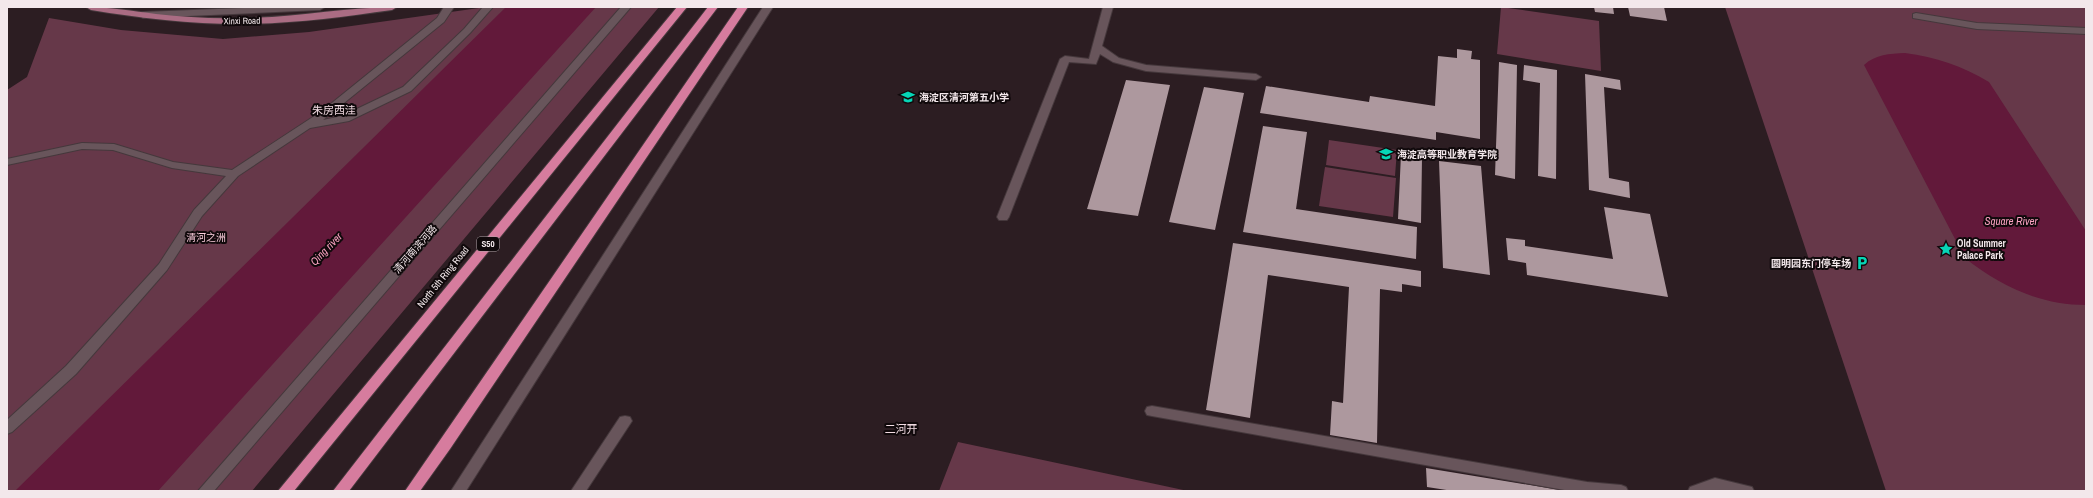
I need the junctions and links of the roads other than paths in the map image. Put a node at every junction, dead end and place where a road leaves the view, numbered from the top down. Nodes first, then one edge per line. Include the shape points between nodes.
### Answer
1 (92, 7) edge
2 (229, 7) edge
3 (320, 7) edge
4 (392, 7) edge
5 (449, 7) edge
6 (488, 7) edge
7 (626, 7) edge
8 (682, 7) edge
9 (713, 7) edge
10 (743, 7) edge
11 (768, 7) edge
12 (1108, 7) edge
13 (268, 11) junction
14 (136, 15) junction
15 (1916, 16) dead end
16 (2086, 31) edge
17 (1097, 47) junction
18 (1256, 78) dead end
19 (306, 126) junction
20 (7, 162) edge
21 (234, 174) junction
22 (1003, 217) dead end
23 (1152, 411) dead end
24 (625, 421) dead end
25 (7, 428) edge
26 (289, 486) edge
27 (340, 490) edge
28 (205, 491) edge
29 (412, 491) edge
30 (458, 491) edge
31 (578, 491) edge
32 (1621, 491) edge
33 (1695, 491) edge
34 (1748, 491) edge

1 - 14 main road, Xinxi Road
2 - 13 street
3 - 13 street, Xinxi Road
4 - 14 main road, Xinxi Road via 261,21 205,21
5 - 19 street via 441,20
6 - 19 street via 407,89 345,119
7 - 28 street, 清河南滨河路
8 - 26 highway, North 5th Ring Road / S50
9 - 27 highway
10 - 29 highway via 446,445
11 - 30 street
12 - 17 street
13 - 14 street
15 - 16 street via 1977,26
17 - 18 street via 1116,60 1146,68
17 - 22 street via 1093,62 1065,58
19 - 21 street
20 - 21 street via 82,146 114,147 172,165
21 - 25 street via 198,213 162,267 71,370
23 - 32 street
24 - 31 street
33 - 34 street via 1715,484

